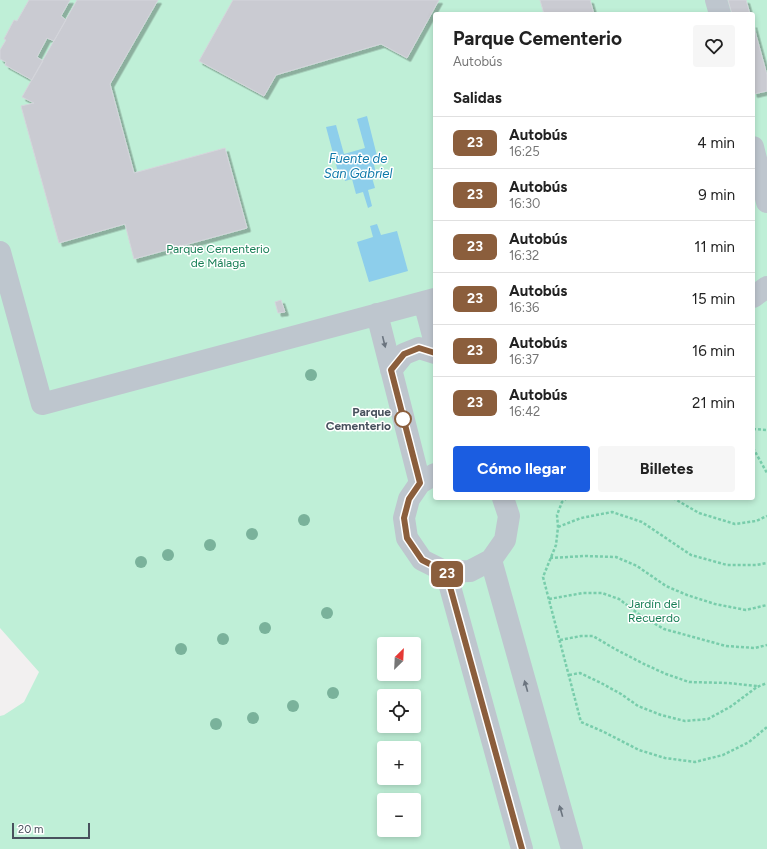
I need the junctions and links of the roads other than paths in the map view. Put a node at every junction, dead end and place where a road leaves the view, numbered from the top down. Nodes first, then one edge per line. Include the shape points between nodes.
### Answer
1 (716, 0) edge
2 (719, 12) edge
3 (755, 155) edge
4 (767, 204) edge
5 (755, 208) edge
6 (0, 252) edge
7 (767, 287) edge
8 (755, 296) edge
9 (429, 300) edge
10 (377, 314) junction
11 (433, 329) edge
12 (433, 352) edge
13 (391, 370) junction
14 (428, 478) edge
15 (504, 500) edge
16 (491, 560) junction
17 (446, 572) junction
18 (522, 849) edge
19 (572, 849) edge

1 - 2 street
3 - 4 street
4 - 5 street
6 - 10 street via 42,404
7 - 8 street
9 - 10 street
9 - 11 street
10 -> 13 street
12 - 13 street via 419,348 404,354
13 - 14 street
14 - 17 street via 409,499 404,518 407,538 422,560
15 - 16 street via 509,516 505,540
16 - 17 street via 470,572
19 -> 16 street
17 - 18 street

